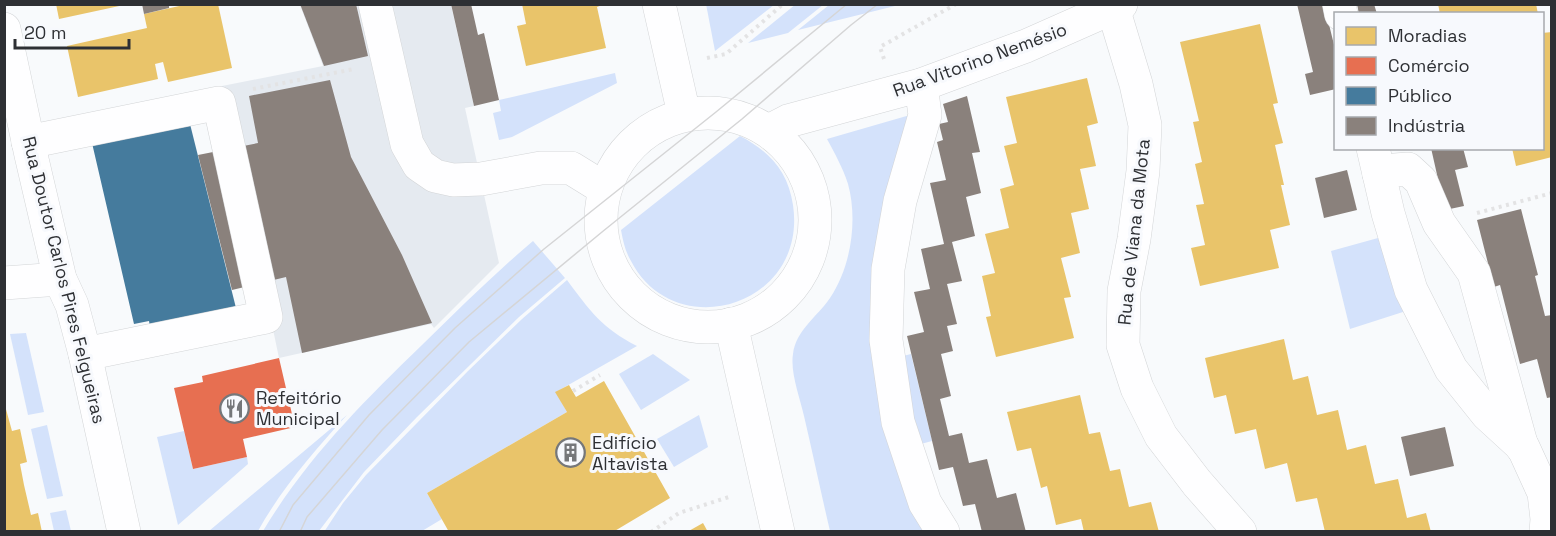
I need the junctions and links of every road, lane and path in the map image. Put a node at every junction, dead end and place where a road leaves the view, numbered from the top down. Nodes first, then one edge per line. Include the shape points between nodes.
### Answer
1 (375, 4) edge
2 (659, 4) edge
3 (783, 4) edge
4 (956, 4) edge
5 (1117, 6) edge
6 (4, 29) edge
7 (884, 60) dead end
8 (673, 65) junction
9 (364, 67) dead end
10 (921, 85) junction
11 (219, 103) junction
12 (684, 114) junction
13 (769, 131) junction
14 (28, 142) junction
15 (1376, 161) edge
16 (605, 189) junction
17 (1551, 193) edge
18 (1439, 223) junction
19 (60, 279) junction
20 (4, 283) edge
21 (732, 324) junction
22 (85, 354) junction
23 (600, 375) dead end
24 (573, 391) dead end
25 (1522, 447) junction
26 (735, 495) dead end
27 (124, 531) edge
28 (651, 531) edge
29 (778, 531) edge
30 (943, 531) edge
31 (1240, 531) edge
32 (1546, 531) edge

1 - 16 street via 407,144 418,165 435,176 453,180 541,168 571,168
2 - 8 street
3 - 8 path via 726,54
4 - 7 path via 880,47
5 - 10 street, Rua Vitorino Nemésio via 1026,46
5 - 31 street, Rua de Viana da Mota via 1145,125 1143,171 1124,291 1124,345 1137,388 1161,436
6 - 14 street, Rua Doutor Carlos Pires Felgueiras
8 - 12 street
9 - 11 path via 246,90
10 - 13 street, Rua Vitorino Nemésio via 788,121
10 - 30 street via 925,115 900,201 888,269 886,340 898,422 925,503
11 - 14 street
11 - 22 street via 266,317
12 - 13 street via 716,112
12 - 16 street via 651,127 628,147 610,171
13 - 21 street via 796,157 809,180 816,206 815,234 795,283 777,303 758,316
14 - 19 street, Rua Doutor Carlos Pires Felgueiras
15 - 18 street via 1395,170 1408,169 1421,181
15 - 25 street via 1411,290 1450,369 1487,414
16 - 21 street via 601,200 602,232 607,259 621,284 643,306 669,320 698,327
17 - 18 path
18 - 25 street via 1474,273
19 - 20 street
19 - 22 street, Rua Doutor Carlos Pires Felgueiras via 72,305
21 - 29 street
22 - 27 street, Rua Doutor Carlos Pires Felgueiras
23 - 24 path
25 - 32 street via 1544,493
26 - 28 path via 679,513

